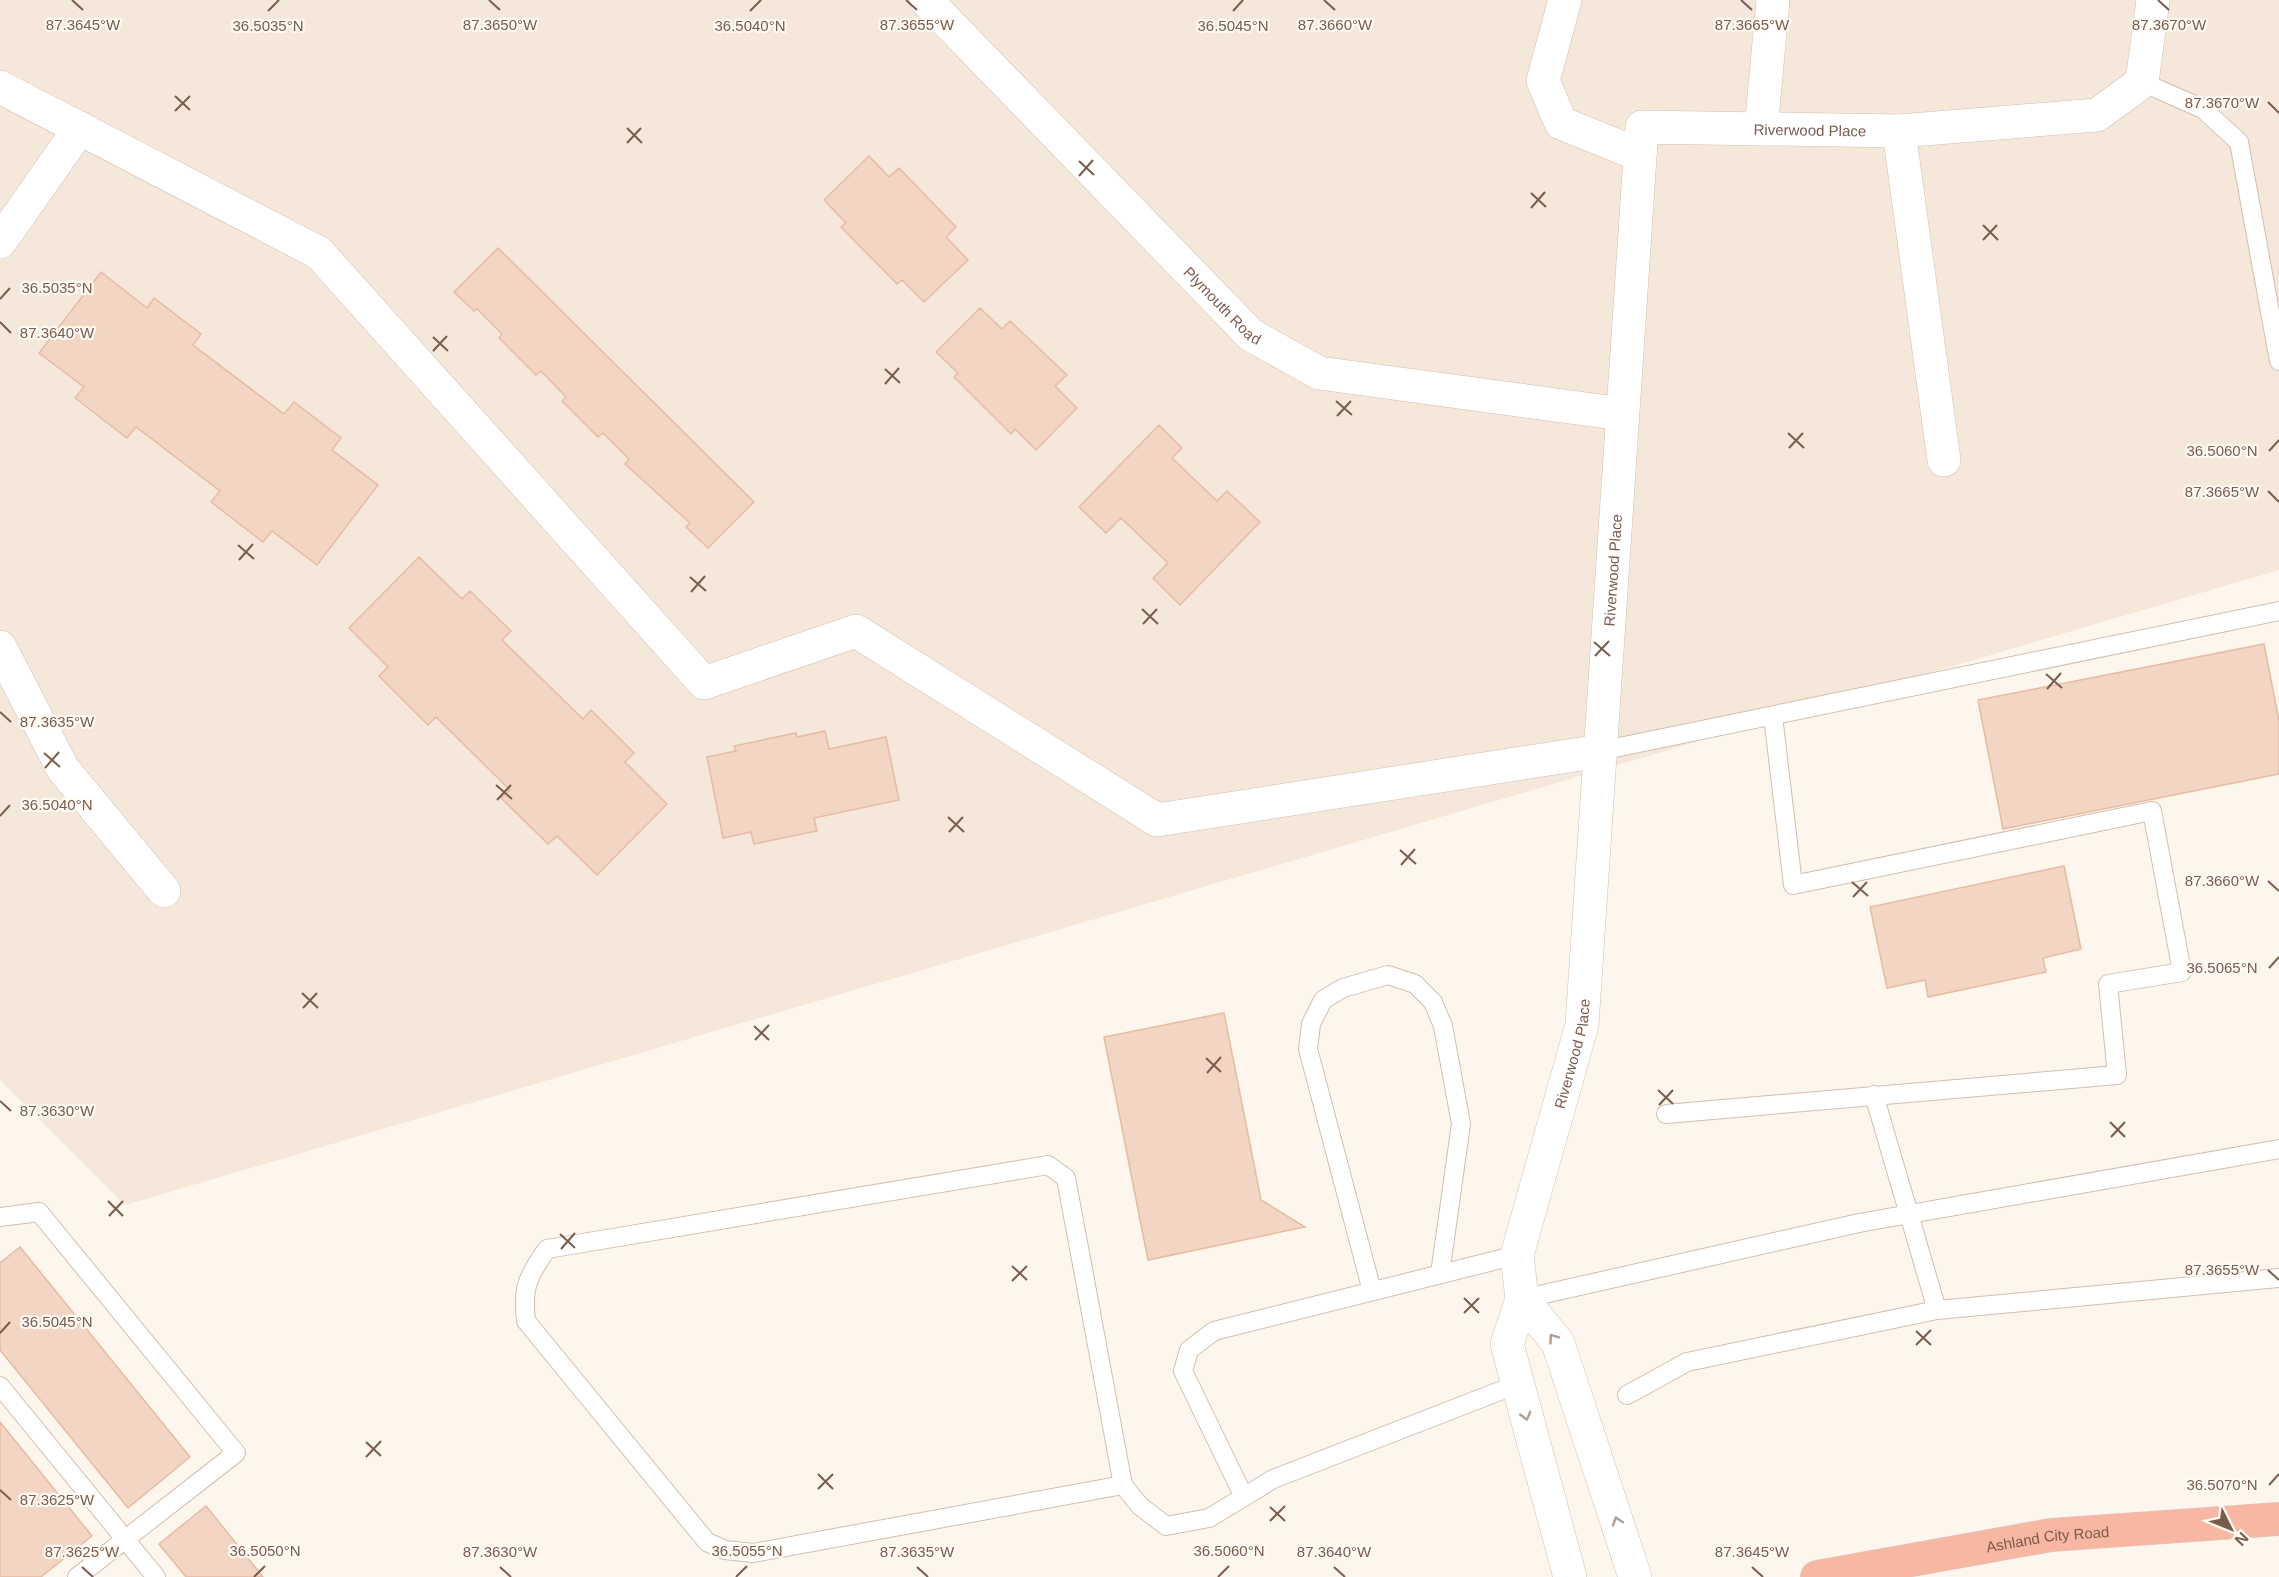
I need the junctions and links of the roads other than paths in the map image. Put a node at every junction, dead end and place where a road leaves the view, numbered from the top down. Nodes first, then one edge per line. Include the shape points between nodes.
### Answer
1 (926, 0) edge
2 (1565, 0) edge
3 (1773, 0) edge
4 (2153, 0) edge
5 (2142, 82) junction
6 (0, 87) edge
7 (80, 128) junction
8 (1761, 129) junction
9 (1899, 131) junction
10 (1640, 155) junction
11 (0, 242) edge
12 (2279, 361) edge
13 (1622, 414) junction
14 (1944, 460) dead end
15 (2279, 611) edge
16 (0, 647) edge
17 (1773, 716) junction
18 (1600, 751) junction
19 (164, 891) dead end
20 (1874, 1095) junction
21 (1666, 1114) dead end
22 (2279, 1149) edge
23 (1910, 1213) junction
24 (0, 1217) edge
25 (1517, 1256) junction
26 (1440, 1274) junction
27 (2279, 1278) edge
28 (1372, 1291) junction
29 (1522, 1299) junction
30 (1937, 1310) junction
31 (1518, 1384) junction
32 (0, 1386) edge
33 (1627, 1395) dead end
34 (1123, 1485) junction
35 (1244, 1497) junction
36 (2279, 1519) edge
37 (125, 1538) junction
38 (77, 1577) edge
39 (156, 1577) edge
40 (1570, 1577) edge
41 (1635, 1577) edge
42 (1817, 1577) edge

1 - 13 street, Plymouth Road via 1251,335 1319,373
2 - 10 street via 1543,81 1561,123
3 - 8 street
4 - 5 street
5 - 9 street, Riverwood Place via 2097,115
5 - 12 lane via 2203,109 2239,142
6 - 7 street
7 - 11 street
7 - 18 street via 319,253 704,683 856,631 1157,820
8 - 9 street, Riverwood Place
8 - 10 street, Riverwood Place via 1642,127
9 - 14 street
10 - 13 street, Riverwood Place
13 - 18 street, Riverwood Place
15 - 17 lane
16 - 19 street via 63,769
17 - 18 lane
17 - 20 lane via 1793,885 2152,811 2182,972 2108,984 2117,1074
18 - 25 street, Riverwood Place via 1582,1025
20 - 21 lane
20 - 23 lane
22 - 23 lane
23 - 29 lane
23 - 30 lane
24 - 37 lane via 39,1212 236,1453
25 - 26 lane
25 - 29 street, Riverwood Place
26 - 28 lane
26 - 28 lane via 1461,1124 1443,1026 1433,1002 1415,984 1388,975 1343,988 1323,1000 1311,1024 1308,1049
27 - 30 lane
28 - 35 lane via 1214,1331 1189,1350 1183,1371
29 - 31 street, Riverwood Place via 1508,1344
41 -> 29 street via 1558,1343
30 - 33 lane via 1687,1362
31 - 35 lane via 1274,1479
31 -> 40 street, Riverwood Place
32 - 37 lane
34 - 34 lane via 1066,1178 1048,1165 547,1249 528,1275 523,1300 526,1321 707,1542 725,1550 753,1553
34 - 35 lane via 1140,1506 1166,1526 1209,1518
36 - 42 highway, Ashland City Road via 2051,1535
37 - 38 lane
37 - 39 lane

